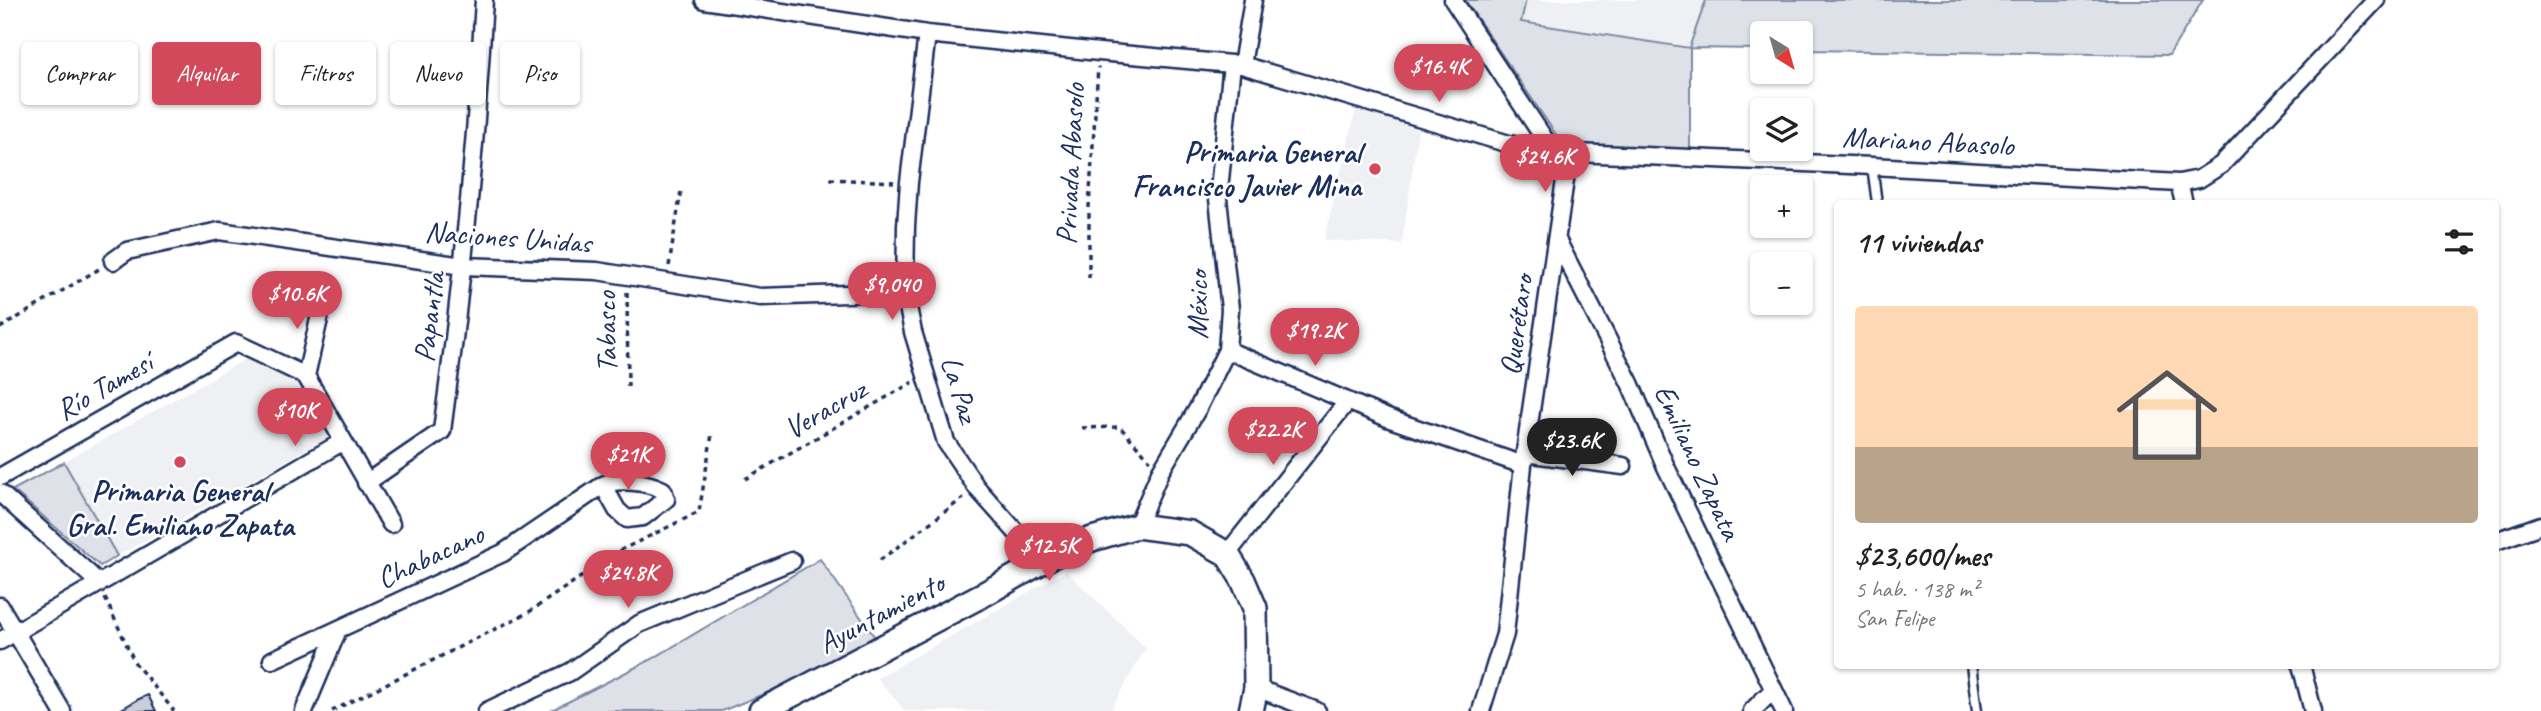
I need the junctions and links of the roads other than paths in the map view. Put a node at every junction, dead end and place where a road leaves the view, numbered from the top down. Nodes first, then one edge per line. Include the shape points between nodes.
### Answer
1 (484, 0) edge
2 (704, 0) edge
3 (1253, 0) edge
4 (1453, 0) edge
5 (2376, 0) edge
6 (927, 34) junction
7 (1237, 64) junction
8 (1561, 152) junction
9 (1872, 166) junction
10 (2179, 183) junction
11 (1877, 200) edge
12 (2183, 200) edge
13 (1557, 240) junction
14 (113, 261) road end
15 (463, 266) junction
16 (905, 292) junction
17 (325, 293) dead end
18 (1227, 349) junction
19 (306, 376) junction
20 (1348, 402) junction
21 (342, 442) junction
22 (1524, 459) junction
23 (1623, 466) dead end
24 (0, 477) edge
25 (366, 483) junction
26 (603, 485) dead end
27 (0, 493) edge
28 (391, 524) dead end
29 (2541, 525) edge
30 (1137, 526) junction
31 (2499, 540) edge
32 (1227, 554) junction
33 (792, 561) dead end
34 (1042, 561) junction
35 (99, 583) junction
36 (0, 606) edge
37 (338, 630) junction
38 (7, 637) edge
39 (272, 660) dead end
40 (1971, 669) edge
41 (2302, 669) edge
42 (1256, 688) junction
43 (1773, 690) junction
44 (62, 711) edge
45 (304, 711) edge
46 (487, 711) edge
47 (761, 711) edge
48 (1251, 711) edge
49 (1317, 711) edge
50 (1481, 711) edge
51 (1752, 711) edge
52 (1784, 711) edge
53 (1977, 711) edge
54 (2313, 711) edge

1 - 15 street, Papantla
2 - 6 street, Mariano Abasolo
3 - 7 street, México
4 - 8 street
5 - 10 street, Mariano Abasolo via 2221,165 2199,180
6 - 7 street, Mariano Abasolo
6 - 16 street, La Paz via 909,183
7 - 8 street, Mariano Abasolo via 1509,144
7 - 18 street, México via 1218,199 1230,309
8 - 9 street, Mariano Abasolo
8 - 13 street, Querétaro
9 - 10 street, Mariano Abasolo
9 - 11 lane
10 - 12 street
13 - 22 street, Querétaro
13 - 43 street, Emiliano Zapata via 1630,383
14 - 15 street, Naciones Unidas via 127,251 219,231
15 - 16 street, Naciones Unidas via 597,271 760,297
15 - 25 street, Papantla via 442,431
16 - 34 street, La Paz via 946,442 977,488
17 - 19 street
18 - 20 street
18 - 30 street, México via 1160,472
19 - 21 street
19 - 24 street, Río Tamesí via 236,343
20 - 22 street
20 - 32 street
21 - 25 street
21 - 35 street
22 - 23 street
22 - 50 street, Querétaro via 1505,634
25 - 28 street
26 - 37 street, Chabacano via 503,553
27 - 35 street
29 - 31 street
30 - 32 street, Ayuntamiento via 1190,533
30 - 34 street, Ayuntamiento
32 - 42 street, Ayuntamiento via 1255,608
33 - 46 street via 639,624 570,672
34 - 47 street, Ayuntamiento
35 - 38 street
36 - 38 street
37 - 39 street, Chabacano
37 - 45 street
38 - 44 street
40 - 53 lane
41 - 54 street
42 - 48 street, Ayuntamiento
42 - 49 street
43 - 51 street
43 - 52 street, Emiliano Zapata

